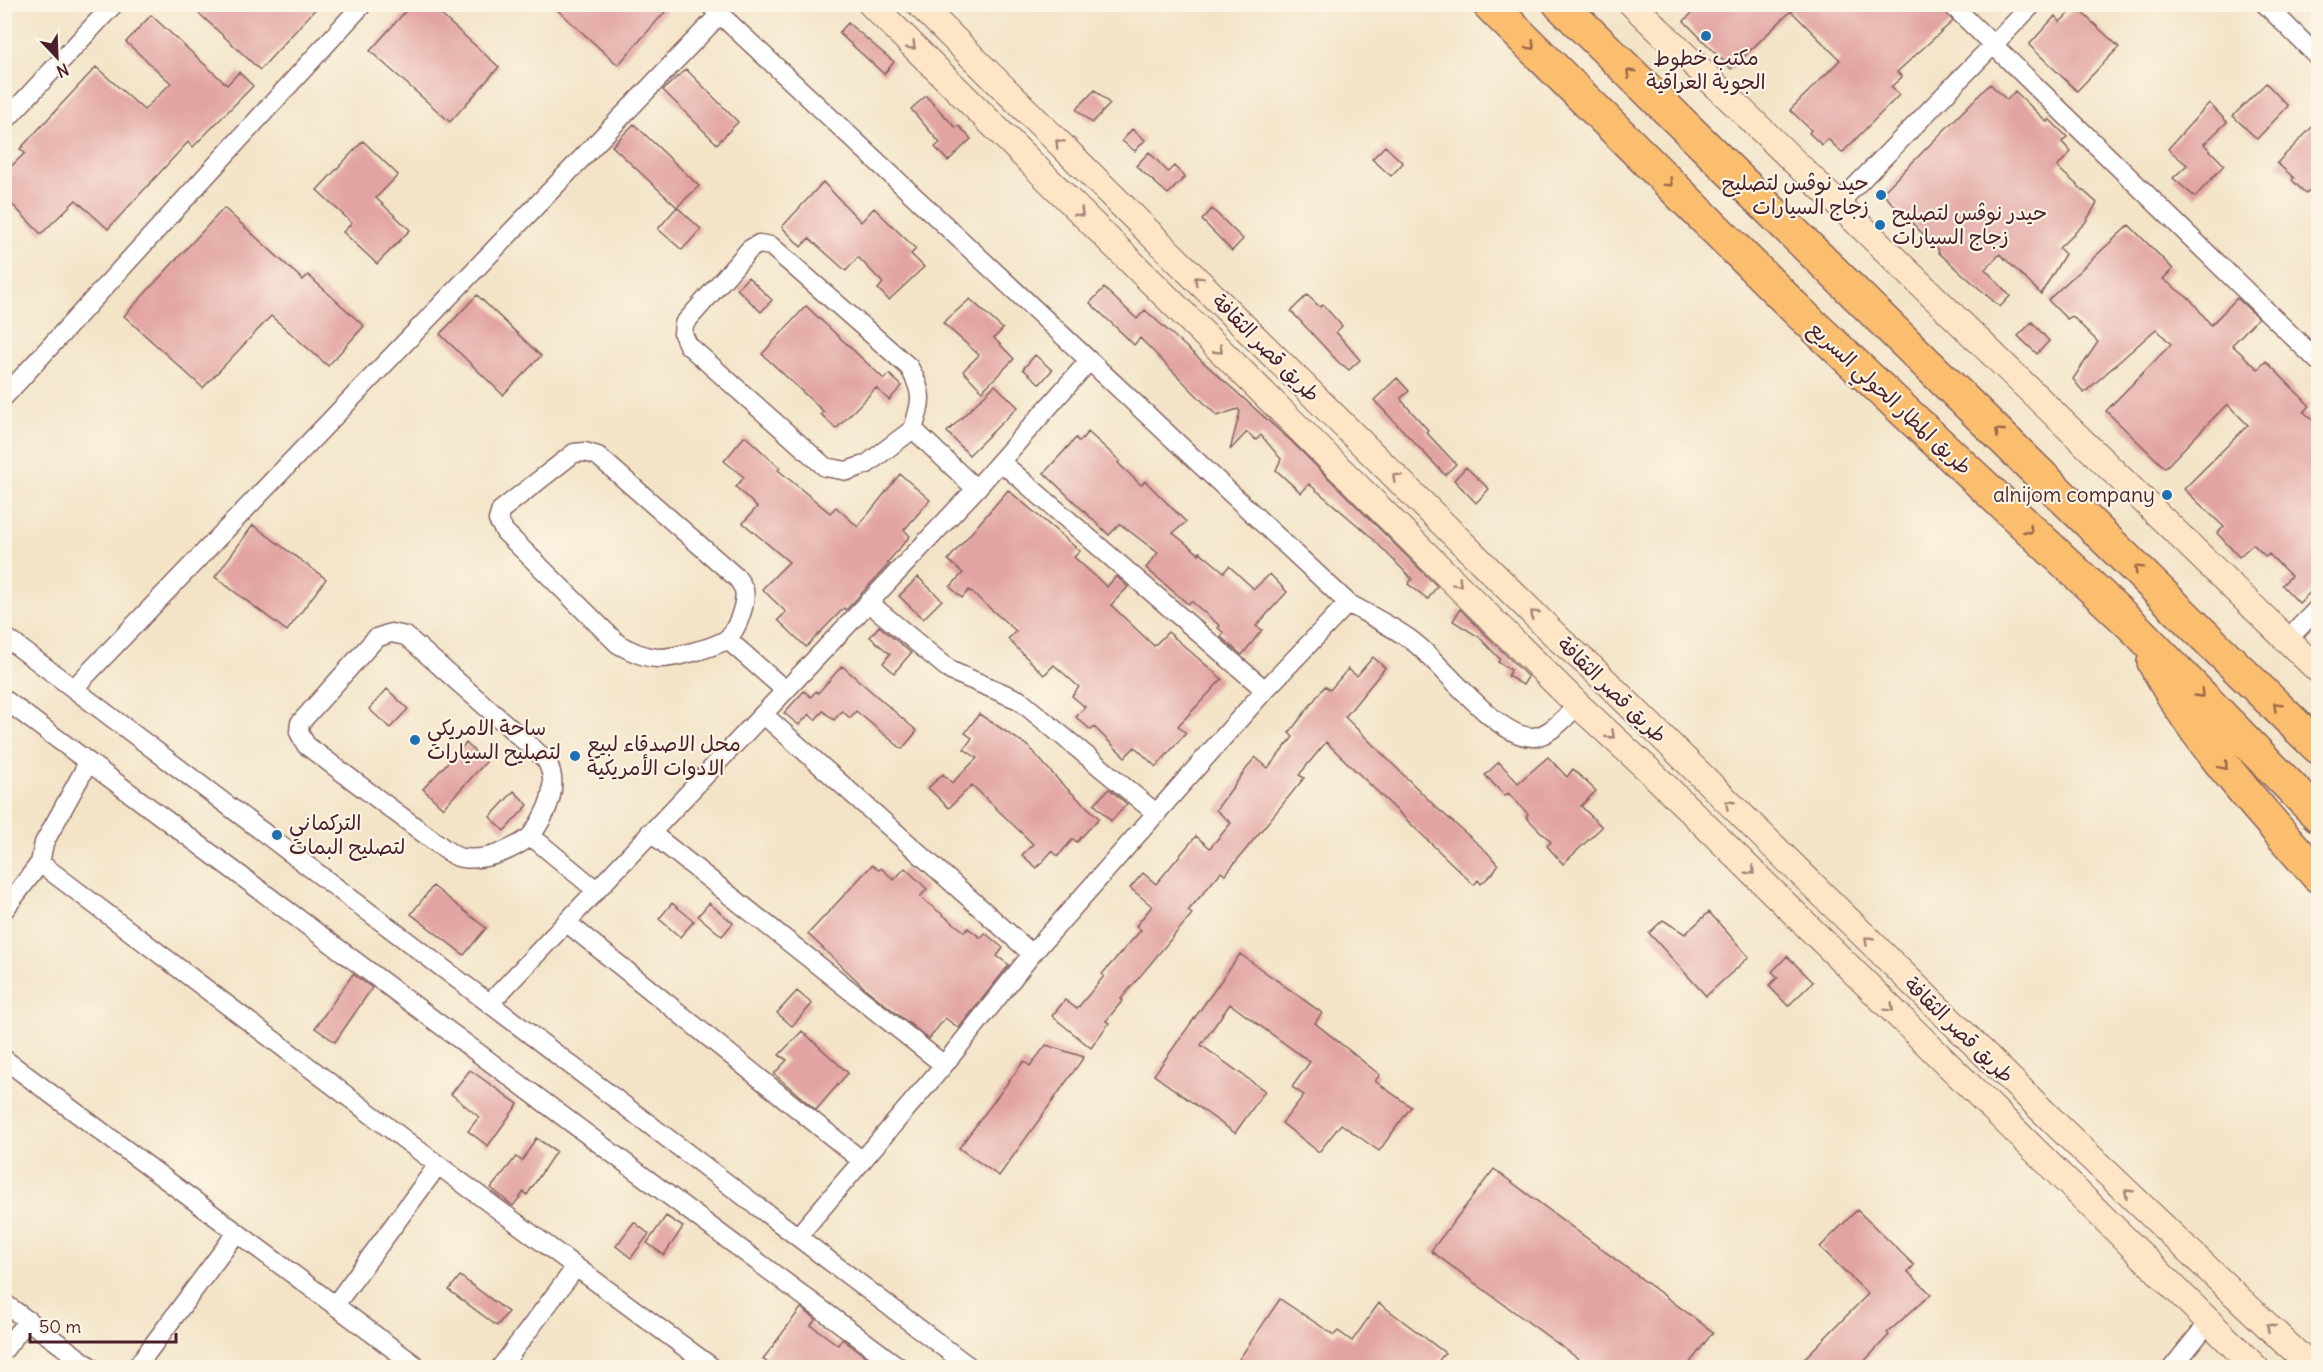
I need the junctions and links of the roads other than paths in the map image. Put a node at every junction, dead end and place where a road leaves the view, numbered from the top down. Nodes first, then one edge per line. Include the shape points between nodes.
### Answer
1 (114, 4) edge
2 (363, 4) edge
3 (871, 4) edge
4 (920, 4) edge
5 (1489, 4) edge
6 (1560, 4) edge
7 (1632, 4) edge
8 (1952, 4) edge
9 (2033, 4) edge
10 (2265, 4) edge
11 (715, 9) edge
12 (1993, 45) junction
13 (2319, 57) edge
14 (4, 122) edge
15 (1838, 204) junction
16 (1837, 274) junction
17 (1799, 312) junction
18 (1910, 345) junction
19 (2319, 361) edge
20 (1088, 362) junction
21 (1871, 382) junction
22 (4, 397) edge
23 (913, 429) junction
24 (1001, 462) junction
25 (976, 489) junction
26 (868, 602) junction
27 (1348, 603) junction
28 (2319, 608) edge
29 (2136, 629) junction
30 (4, 636) edge
31 (727, 639) junction
32 (2287, 640) junction
33 (2319, 670) edge
34 (74, 688) junction
35 (786, 690) junction
36 (1265, 690) junction
37 (4, 699) edge
38 (1578, 705) junction
39 (764, 714) junction
40 (2319, 747) edge
41 (88, 763) junction
42 (1157, 814) junction
43 (2319, 815) edge
44 (650, 832) junction
45 (531, 836) junction
46 (40, 863) junction
47 (2319, 876) edge
48 (596, 890) junction
49 (4, 910) edge
50 (566, 922) junction
51 (1032, 954) junction
52 (490, 1003) junction
53 (4, 1059) edge
54 (944, 1065) junction
55 (861, 1160) junction
56 (438, 1165) junction
57 (237, 1232) junction
58 (798, 1236) junction
59 (576, 1267) junction
60 (4, 1304) edge
61 (335, 1305) junction
62 (28, 1320) junction
63 (2208, 1323) junction
64 (4, 1350) edge
65 (138, 1365) dead end
66 (2304, 1365) edge
67 (92, 1368) edge
68 (419, 1368) edge
69 (500, 1368) edge
70 (713, 1368) edge
71 (900, 1368) edge
72 (971, 1368) edge
73 (2172, 1368) edge
74 (2256, 1368) edge

1 - 14 street
2 - 22 street
3 -> 38 street, طريق قصر الثقافة
66 -> 4 street, طريق قصر الثقافة via 1560,640
5 -> 17 highway, طريق المطار الحولي السريع
16 -> 6 highway
7 - 15 street
8 - 12 street
9 - 12 street
10 - 13 street
11 - 20 street
11 - 34 street
12 - 15 street
12 - 19 street
15 - 32 street
16 - 17 highway via 1837,297 1831,306 1810,315
16 - 18 highway
17 - 21 highway, طريق المطار الحولي السريع
18 - 21 highway via 1899,340 1876,348 1867,370
40 -> 18 highway
20 - 24 street
20 - 27 street
21 -> 29 highway, طريق المطار الحولي السريع
23 - 23 street via 921,404 920,387 909,367 771,246 759,244 750,249 684,324 688,345 825,467 848,471 867,464
23 - 25 street
24 - 25 street
24 - 36 street
25 - 26 street
26 - 35 street
26 - 42 street via 951,672 1019,700
27 - 36 street
27 - 38 street via 1412,641 1490,716 1520,736 1537,737
28 - 32 street
29 -> 43 highway, طريق المطار الحولي السريع
29 -> 47 highway via 2176,704 2219,762
30 - 34 street
31 - 31 street via 736,627 743,602 744,590 737,578 598,456 574,453 501,510 498,520 505,532 618,644 659,658
31 - 35 street
32 - 33 street
34 - 52 street
35 - 39 street
36 - 42 street
37 - 41 street
38 -> 63 street, طريق قصر الثقافة via 1652,773
39 - 44 street
39 - 51 street
41 - 46 street via 44,843
41 - 71 street
42 - 51 street
44 - 48 street
44 - 54 street
45 - 45 street via 545,816 553,787 552,771 546,760 406,636 391,633 376,638 300,723 299,732 306,745 461,858 481,858 515,848
45 - 48 street
46 - 49 street
46 - 56 street
48 - 50 street
50 - 52 street
50 - 55 street
51 - 54 street
52 - 58 street
53 - 57 street
54 - 55 street
55 - 58 street
56 - 59 street
56 - 61 street
57 - 61 street
57 - 65 street
58 - 72 street
59 - 69 street
59 - 70 street
60 - 62 street
61 - 68 street
62 - 64 street
62 - 67 street
63 - 73 street
63 - 74 street, طريق قصر الثقافة

